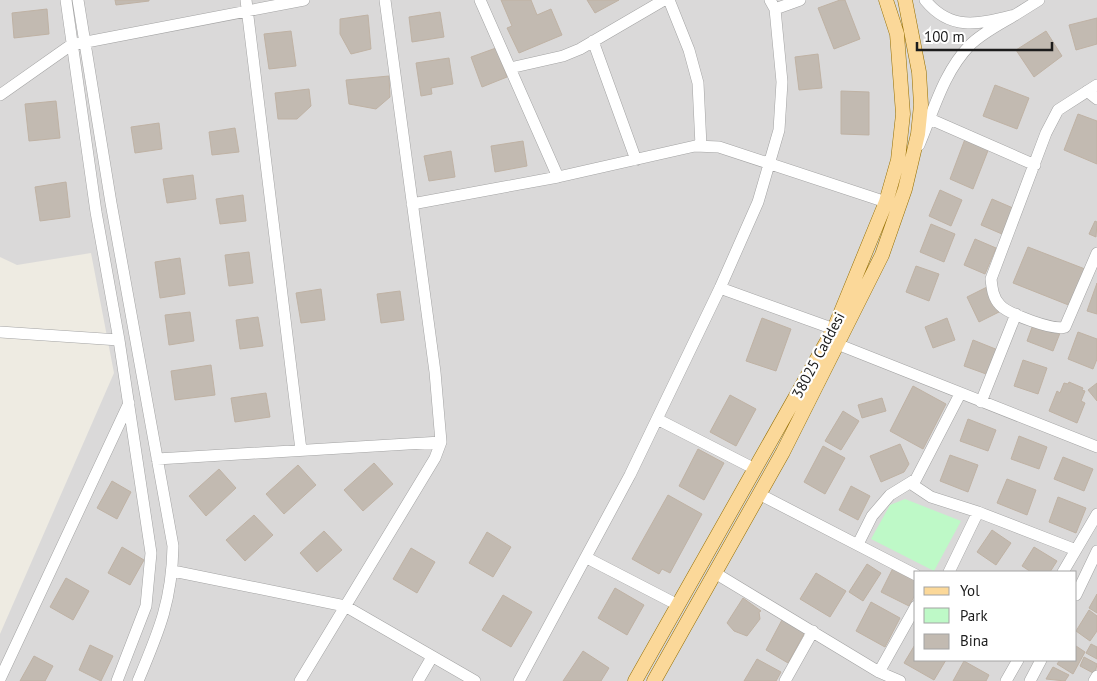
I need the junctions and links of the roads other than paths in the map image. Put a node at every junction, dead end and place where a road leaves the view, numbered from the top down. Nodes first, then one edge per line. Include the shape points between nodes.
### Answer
1 (66, 0) edge
2 (78, 0) edge
3 (304, 0) edge
4 (385, 0) edge
5 (480, 0) edge
6 (664, 0) edge
7 (669, 0) edge
8 (800, 0) edge
9 (886, 0) edge
10 (905, 0) edge
11 (925, 0) edge
12 (1039, 0) edge
13 (772, 4) edge
14 (246, 5) edge
15 (1015, 15) junction
16 (593, 41) junction
17 (85, 42) junction
18 (71, 45) junction
19 (510, 68) junction
20 (1097, 84) edge
21 (1087, 91) junction
22 (0, 95) edge
23 (1097, 100) edge
24 (930, 119) junction
25 (701, 146) junction
26 (636, 160) junction
27 (769, 162) junction
28 (1034, 165) junction
29 (909, 170) junction
30 (558, 177) junction
31 (886, 202) junction
32 (412, 204) junction
33 (1097, 253) edge
34 (720, 288) junction
35 (1016, 314) junction
36 (834, 330) junction
37 (0, 332) edge
38 (119, 340) junction
39 (837, 344) junction
40 (960, 394) junction
41 (981, 402) junction
42 (129, 403) junction
43 (657, 419) junction
44 (441, 442) junction
45 (1097, 447) edge
46 (301, 450) junction
47 (157, 459) junction
48 (755, 470) junction
49 (910, 483) junction
50 (760, 494) junction
51 (978, 512) junction
52 (1097, 514) edge
53 (858, 544) junction
54 (1076, 550) junction
55 (1096, 555) edge
56 (586, 558) junction
57 (173, 571) junction
58 (949, 571) edge
59 (1065, 571) edge
60 (715, 573) junction
61 (914, 574) edge
62 (1077, 593) edge
63 (678, 605) junction
64 (345, 606) junction
65 (914, 610) edge
66 (813, 631) junction
67 (432, 657) junction
68 (1017, 661) edge
69 (1040, 661) edge
70 (879, 672) junction
71 (1097, 676) edge
72 (0, 679) edge
73 (894, 680) edge
74 (117, 681) edge
75 (138, 681) edge
76 (300, 681) edge
77 (418, 681) edge
78 (474, 681) edge
79 (519, 681) edge
80 (635, 681) edge
81 (654, 681) edge
82 (784, 681) edge
83 (1006, 681) edge
84 (1030, 681) edge
85 (1094, 681) edge

1 - 18 street
2 - 17 street
3 - 14 street
4 - 32 street
5 - 19 street
6 - 16 street
7 - 25 street via 698,83
8 - 13 street
9 - 31 main road, 38025 Caddesi via 897,34 903,114 898,160
10 - 29 main road, 38025 Caddesi via 919,72 921,105
11 - 15 street via 947,20 962,23 981,24
12 - 15 street
13 - 27 street via 782,82 779,130
14 - 17 street
14 - 46 street
15 - 24 street via 978,38 957,60 944,81
16 - 19 street via 563,56
16 - 26 street
17 - 18 street
17 - 47 street
18 - 22 street
18 - 38 street
19 - 30 street
20 - 21 street
21 - 23 street
21 - 28 street via 1058,110
24 - 28 street
24 - 29 street
25 - 26 street
25 - 27 street via 719,147
26 - 30 street
27 - 31 street
27 - 34 street via 758,202
28 - 35 street via 991,280 1000,305
29 - 39 main road, 38025 Caddesi via 882,255
30 - 32 street
31 - 36 main road, 38025 Caddesi
32 - 44 street via 435,372
33 - 35 street via 1065,327 1053,328
34 - 36 street
34 - 43 street
35 - 41 street
36 - 48 main road, 38025 Caddesi
37 - 38 street
38 - 42 street
39 - 40 street
39 - 50 main road, 38025 Caddesi
40 - 41 street
40 - 49 street via 916,479
41 - 45 street
42 - 72 street
42 - 74 street via 150,531 151,576 146,606
43 - 48 street
43 - 56 street
44 - 46 street
44 - 64 street via 435,458
46 - 47 street
47 - 57 street via 173,546
48 - 63 main road, 38025 Caddesi
49 - 51 street via 931,497
49 - 53 street via 890,495 872,516
50 - 53 street
50 - 60 main road, 38025 Caddesi
51 - 54 street
51 - 58 street
52 - 54 street
53 - 61 street
54 - 59 street
55 - 62 street
56 - 63 street
56 - 79 street
57 - 64 street
57 - 75 street via 165,614
60 - 66 street
60 - 81 main road, 38025 Caddesi
63 - 80 main road, 38025 Caddesi
64 - 67 street
64 - 76 street
65 - 70 street
66 - 70 street
66 - 82 street
67 - 77 street
67 - 78 street
68 - 83 street
69 - 84 street
70 - 73 street
71 - 85 street

